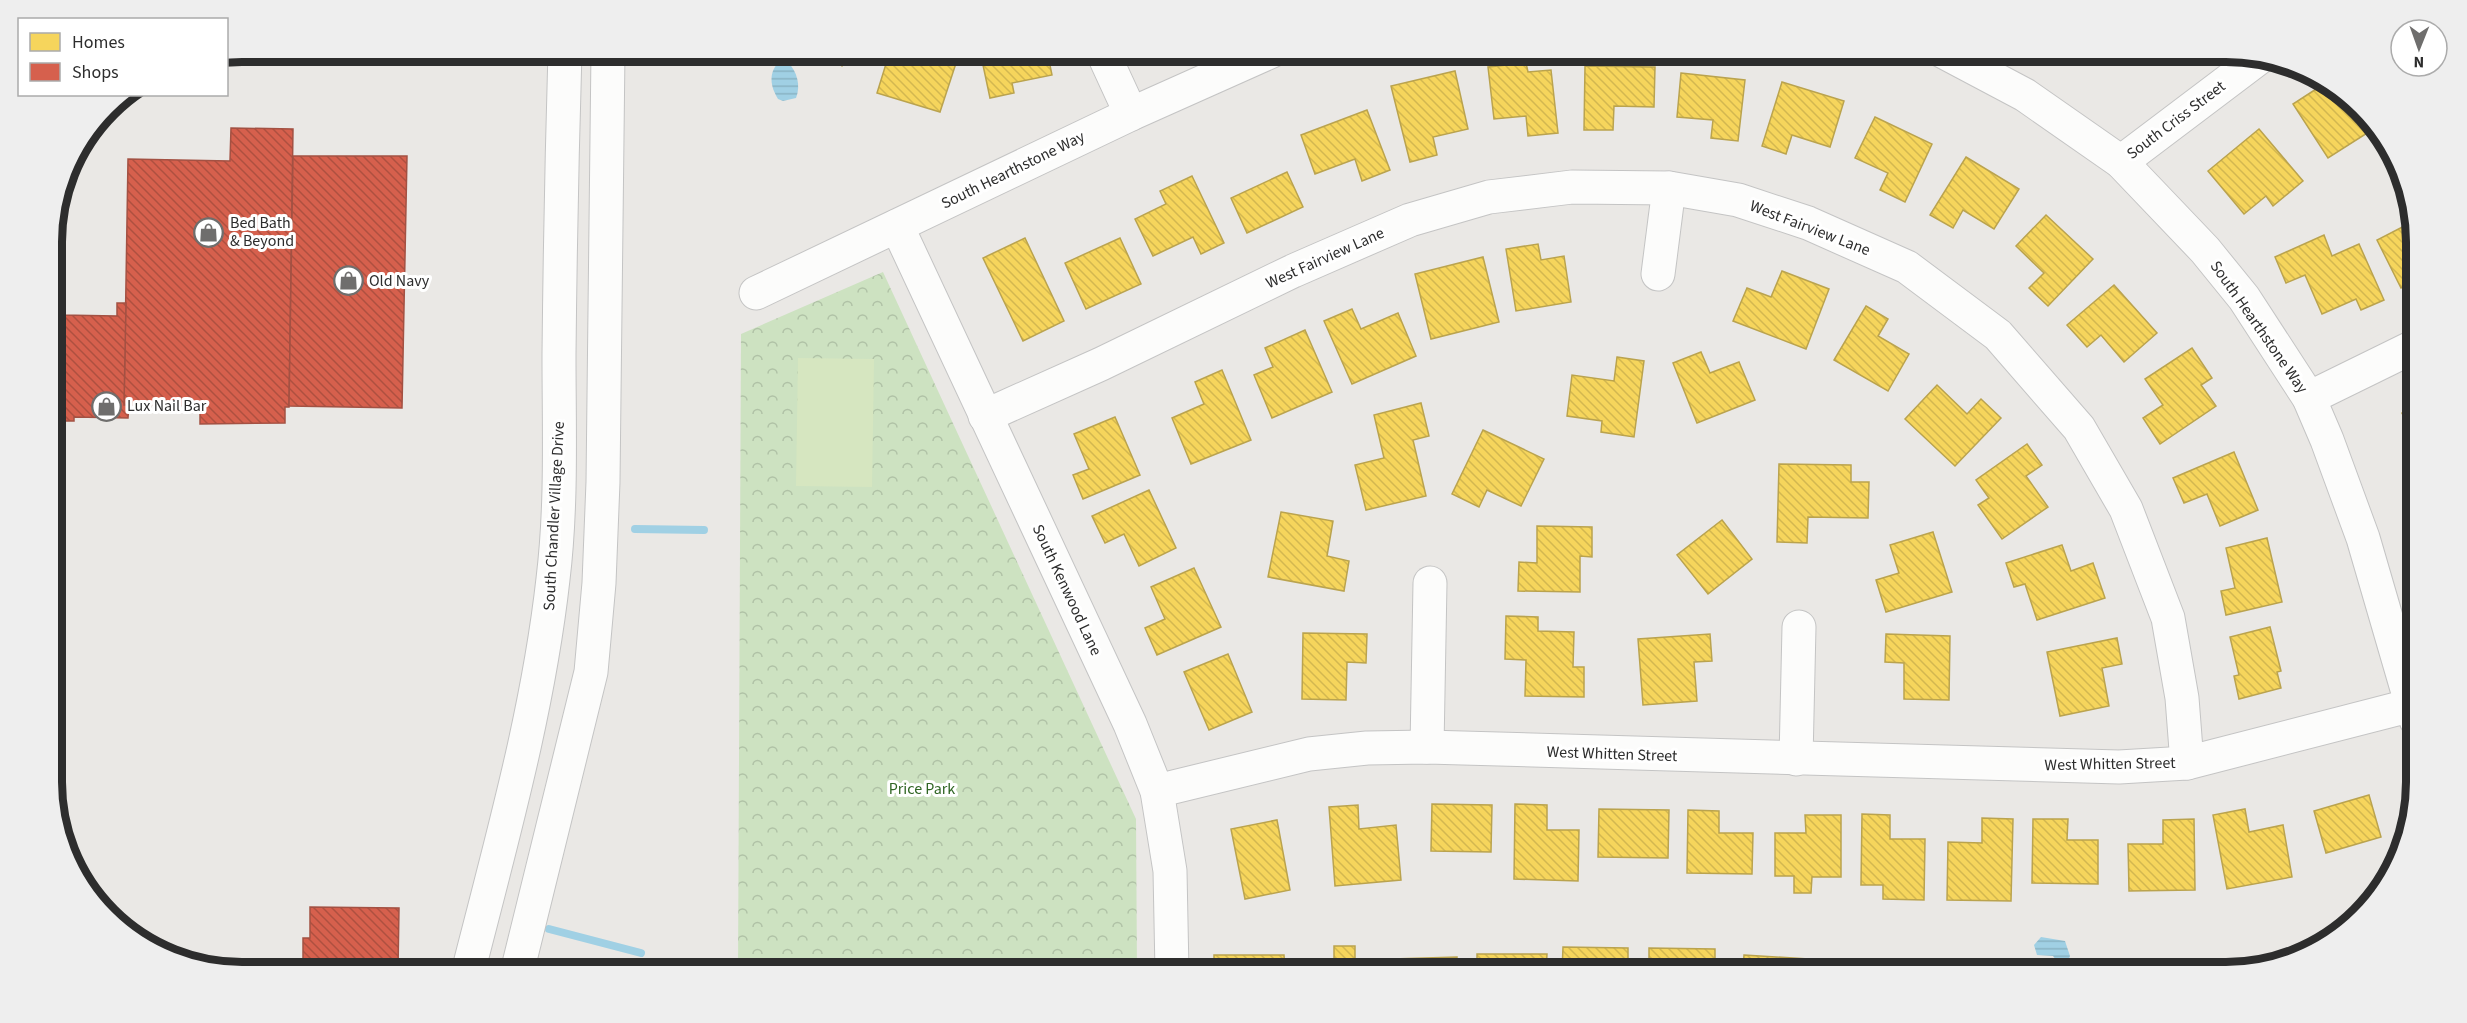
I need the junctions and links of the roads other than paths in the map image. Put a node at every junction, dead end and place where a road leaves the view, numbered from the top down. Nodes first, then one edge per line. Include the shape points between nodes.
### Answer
1 (565, 62) edge
2 (608, 62) edge
3 (1107, 62) edge
4 (1247, 62) edge
5 (1963, 62) edge
6 (2251, 64) edge
7 (1131, 114) junction
8 (2121, 162) junction
9 (1669, 188) junction
10 (897, 226) junction
11 (1658, 274) dead end
12 (756, 293) dead end
13 (2406, 350) edge
14 (2309, 398) junction
15 (985, 416) junction
16 (1430, 583) dead end
17 (1799, 627) dead end
18 (2406, 683) edge
19 (2406, 712) edge
20 (1427, 747) junction
21 (1796, 759) junction
22 (2187, 763) junction
23 (1157, 791) junction
24 (471, 962) edge
25 (520, 962) edge
26 (1172, 962) edge

1 - 24 street, South Chandler Village Drive via 554,577 542,667 522,763
2 - 25 street via 603,482 591,672
3 - 7 street
4 - 7 street, South Hearthstone Way
5 - 8 street, South Hearthstone Way via 2025,95
6 - 8 street, South Criss Street
7 - 10 street, South Hearthstone Way
8 - 14 street, South Hearthstone Way via 2161,201 2231,282
9 - 11 street
9 - 15 street, West Fairview Lane via 1572,187 1489,197 1410,220
9 - 22 street, West Fairview Lane via 1738,200 1798,220 1907,267 1998,335 2079,428 2127,509 2168,618 2182,698
10 - 12 street, South Hearthstone Way
10 - 15 street, South Kenwood Lane
13 - 14 street
14 - 18 street, South Hearthstone Way via 2363,538
15 - 23 street, South Kenwood Lane via 1130,724
16 - 20 street
17 - 21 street
19 - 22 street, West Whitten Street
20 - 21 street, West Whitten Street
20 - 23 street, West Whitten Street via 1310,754
21 - 22 street, West Whitten Street via 2119,767
23 - 26 street, South Kenwood Lane via 1170,871

